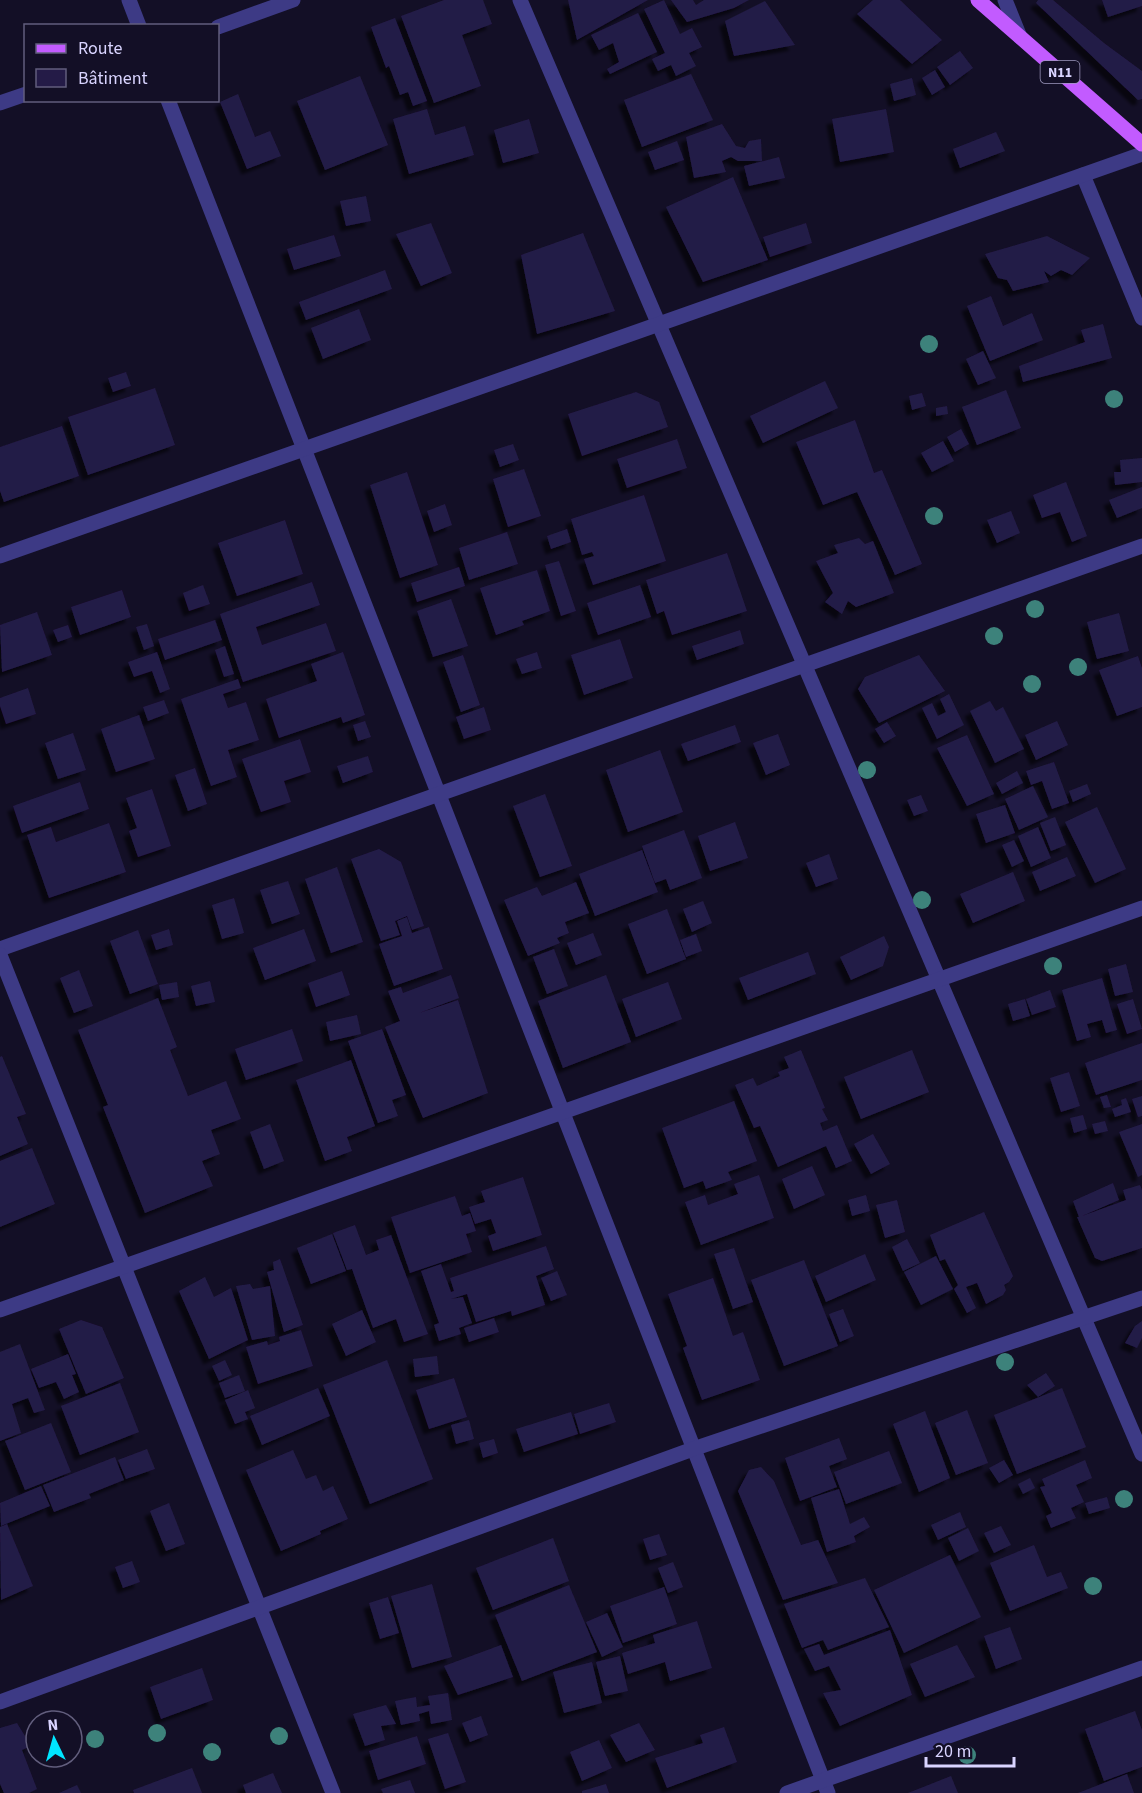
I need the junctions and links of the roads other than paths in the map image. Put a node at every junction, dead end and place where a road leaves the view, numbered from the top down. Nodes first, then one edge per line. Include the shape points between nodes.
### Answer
1 (129, 0) edge
2 (293, 0) edge
3 (520, 0) edge
4 (978, 0) edge
5 (1005, 0) edge
6 (138, 24) edge
7 (219, 27) edge
8 (1020, 37) junction
9 (24, 95) edge
10 (169, 102) edge
11 (0, 103) edge
12 (1142, 144) edge
13 (1142, 154) edge
14 (1083, 175) junction
15 (1142, 318) edge
16 (659, 325) junction
17 (304, 449) junction
18 (1142, 546) edge
19 (0, 556) edge
20 (805, 666) junction
21 (438, 794) junction
22 (1142, 908) edge
23 (0, 949) edge
24 (0, 955) edge
25 (939, 980) junction
26 (562, 1112) junction
27 (124, 1266) junction
28 (1142, 1298) edge
29 (0, 1310) edge
30 (1083, 1318) junction
31 (693, 1449) junction
32 (1142, 1454) edge
33 (259, 1607) junction
34 (1142, 1668) edge
35 (0, 1702) edge
36 (825, 1787) edge
37 (333, 1793) edge
38 (787, 1793) edge

1 - 6 street
2 - 7 street
3 - 16 street
4 - 8 main road, N11
5 - 8 street
8 - 12 main road, N11
9 - 11 street
10 - 17 street
13 - 14 street
14 - 15 street
14 - 16 street
16 - 17 street
16 - 20 street
17 - 19 street
17 - 21 street
18 - 20 street
20 - 21 street
20 - 25 street
21 - 23 street
21 - 26 street
22 - 25 street
24 - 27 street
25 - 26 street
25 - 30 street
26 - 27 street
26 - 31 street
27 - 29 street
27 - 33 street
28 - 30 street
30 - 31 street
30 - 32 street
31 - 33 street
31 - 36 street
33 - 35 street
33 - 37 street
34 - 36 street
36 - 38 street

